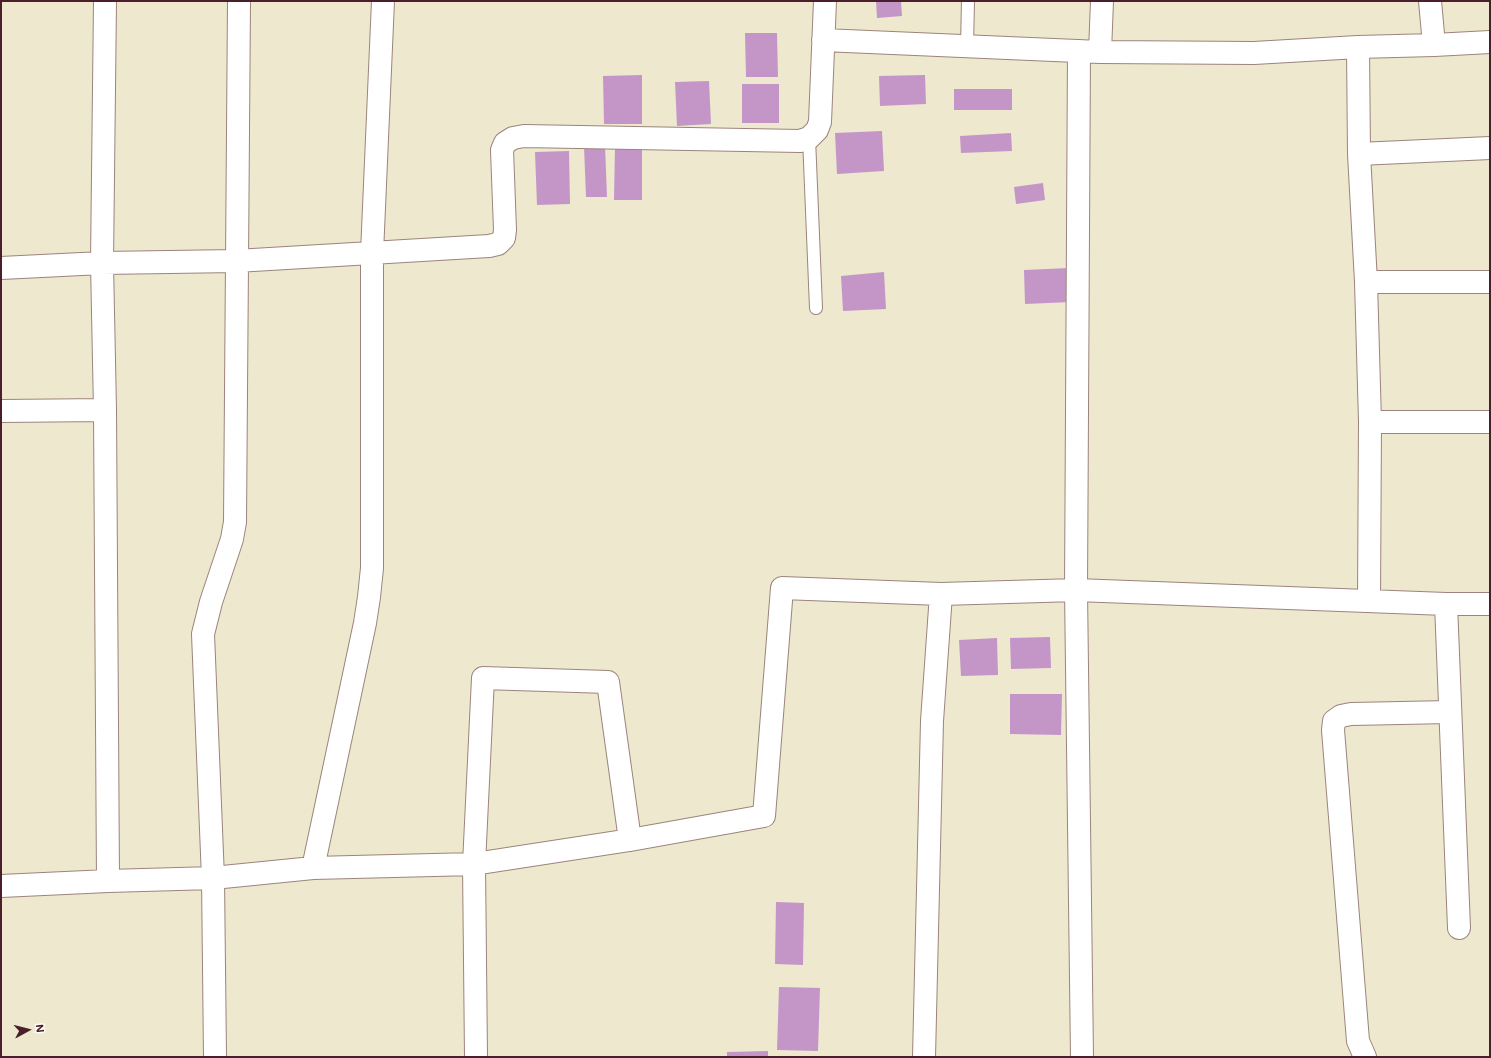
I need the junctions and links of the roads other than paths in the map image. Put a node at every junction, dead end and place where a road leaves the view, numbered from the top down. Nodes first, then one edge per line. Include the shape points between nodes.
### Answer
1 (104, 1) edge
2 (239, 1) edge
3 (383, 1) edge
4 (825, 1) edge
5 (968, 1) edge
6 (1102, 1) edge
7 (1430, 1) edge
8 (823, 40) junction
9 (1490, 42) edge
10 (967, 46) junction
11 (1434, 46) junction
12 (1358, 47) junction
13 (1089, 52) junction
14 (808, 138) junction
15 (1490, 148) edge
16 (1360, 154) junction
17 (372, 253) junction
18 (236, 261) junction
19 (102, 263) junction
20 (1, 268) edge
21 (1366, 282) junction
22 (1490, 282) edge
23 (816, 308) dead end
24 (105, 410) junction
25 (1, 411) edge
26 (1370, 422) junction
27 (1490, 422) edge
28 (1076, 590) junction
29 (941, 594) junction
30 (1369, 601) junction
31 (1446, 604) junction
32 (1490, 604) edge
33 (1450, 712) junction
34 (630, 840) junction
35 (474, 864) junction
36 (313, 868) junction
37 (213, 878) junction
38 (108, 881) junction
39 (1, 886) edge
40 (1459, 928) dead end
41 (215, 1057) edge
42 (476, 1057) edge
43 (924, 1057) edge
44 (1082, 1057) edge
45 (1365, 1057) edge

1 - 19 street
2 - 18 street
3 - 17 street
4 - 8 street
5 - 10 lane
6 - 13 street
7 - 11 street
8 - 10 street
8 - 14 street via 820,122 817,130
9 - 11 street
10 - 13 street
11 - 12 street
12 - 13 street via 1254,53
12 - 16 street
13 - 28 street
14 - 17 street via 800,141 524,136 513,138 505,142 502,150 505,230 504,238 498,244
14 - 23 lane
15 - 16 street
16 - 21 street
17 - 18 street
17 - 36 street via 372,568 369,597
18 - 19 street
18 - 37 street via 234,522 231,545 210,602 203,634
19 - 20 street
19 - 24 street
21 - 22 street
21 - 26 street
24 - 25 street
24 - 38 street
26 - 27 street
26 - 30 street
28 - 29 street
28 - 30 street
28 - 44 street
29 - 34 street via 782,588 764,816
29 - 43 street via 932,721
30 - 31 street
31 - 32 street
31 - 33 street
33 - 40 street
33 - 45 street via 1351,714 1334,721 1358,1041
34 - 35 street
34 - 35 street via 608,682 483,678
35 - 36 street
35 - 42 street
36 - 37 street
37 - 38 street
37 - 41 street
38 - 39 street

